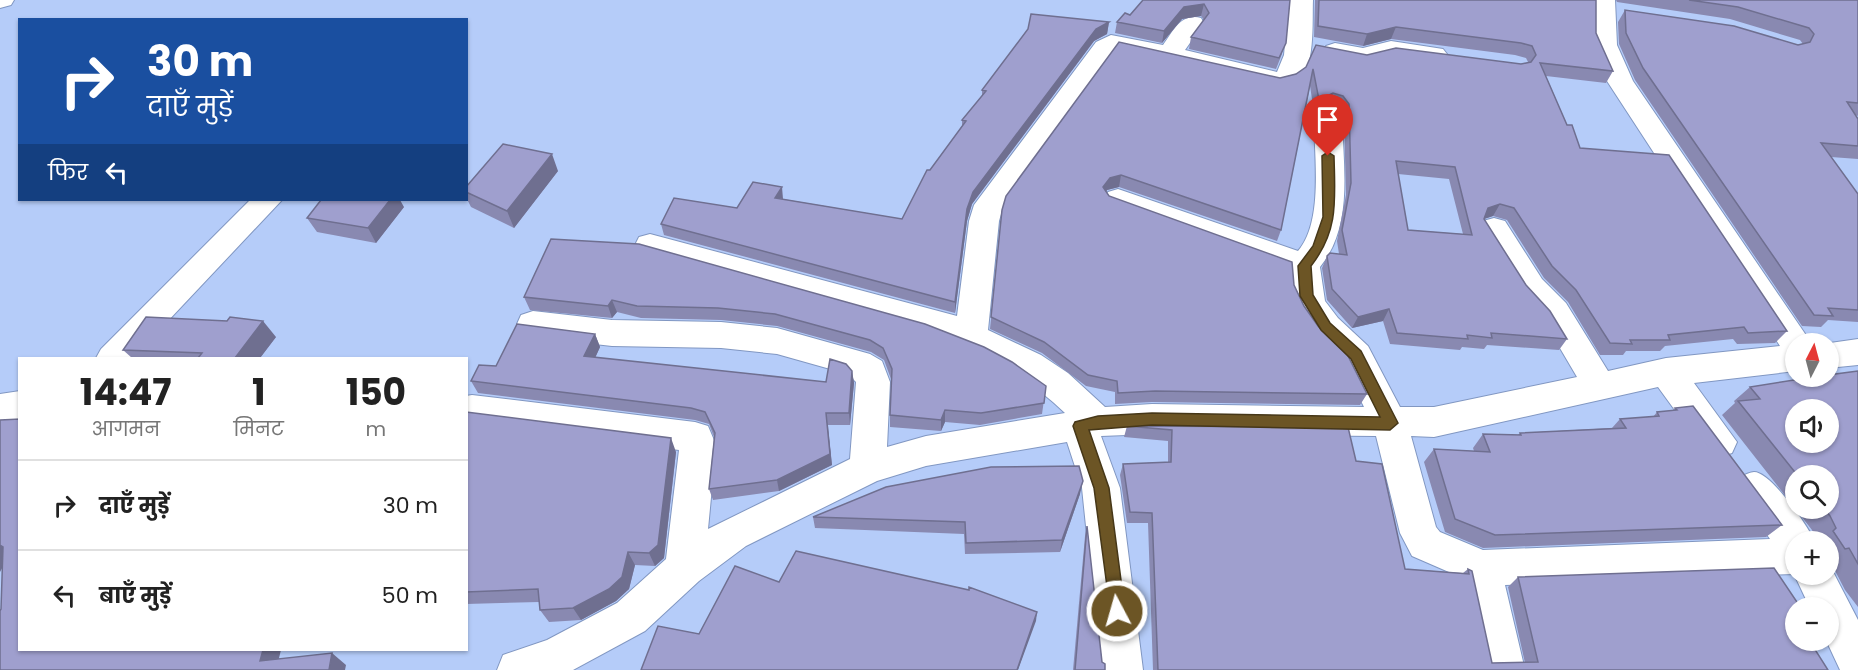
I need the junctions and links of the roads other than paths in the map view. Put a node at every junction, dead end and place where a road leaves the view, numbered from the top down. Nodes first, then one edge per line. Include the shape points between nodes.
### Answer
1 (1300, 0) edge
2 (1611, 7) edge
3 (1192, 23) dead end
4 (1298, 44) junction
5 (1170, 53) junction
6 (1459, 57) edge
7 (1328, 116) dead end
8 (1118, 199) edge
9 (266, 201) edge
10 (1494, 229) dead end
11 (650, 245) edge
12 (1304, 266) junction
13 (533, 324) edge
14 (1789, 333) edge
15 (971, 335) junction
16 (1858, 352) edge
17 (1839, 354) edge
18 (114, 357) edge
19 (1785, 359) edge
20 (1666, 372) junction
21 (1601, 388) junction
22 (18, 405) edge
23 (0, 408) edge
24 (472, 409) dead end
25 (1390, 423) junction
26 (1089, 424) junction
27 (868, 468) junction
28 (1787, 531) edge
29 (1785, 556) edge
30 (685, 568) junction
31 (1482, 568) junction
32 (1819, 585) edge
33 (1858, 663) edge
34 (568, 664) edge
35 (518, 670) edge
36 (1122, 670) edge
37 (1504, 670) edge

1 - 4 street
2 - 14 street via 1604,45 1620,81
3 - 5 street
4 - 5 street via 1292,72 1287,78 1276,80
4 - 6 street via 1363,56 1391,49
5 - 15 street via 1122,43 1105,47 997,192 984,220
7 - 12 street via 1329,217 1318,247
8 - 12 street
9 - 18 street
10 - 21 street via 1531,287 1555,312
11 - 15 street
12 - 25 street via 1307,296 1326,327 1356,355
13 - 27 street via 612,333 720,335 777,341 858,363 870,371 873,382
15 - 26 street via 1029,364 1056,383
16 - 17 street
19 - 20 street
20 - 21 street
20 - 28 street
21 - 25 street via 1434,422
22 - 23 street
24 - 30 street via 695,437 698,445
25 - 26 street via 1152,419
25 - 31 street via 1419,533 1426,544
26 - 27 street via 926,451
26 - 36 street via 1101,488
27 - 30 street via 732,534
29 - 31 street
30 - 34 street
31 - 37 street
32 - 33 street
34 - 35 street

